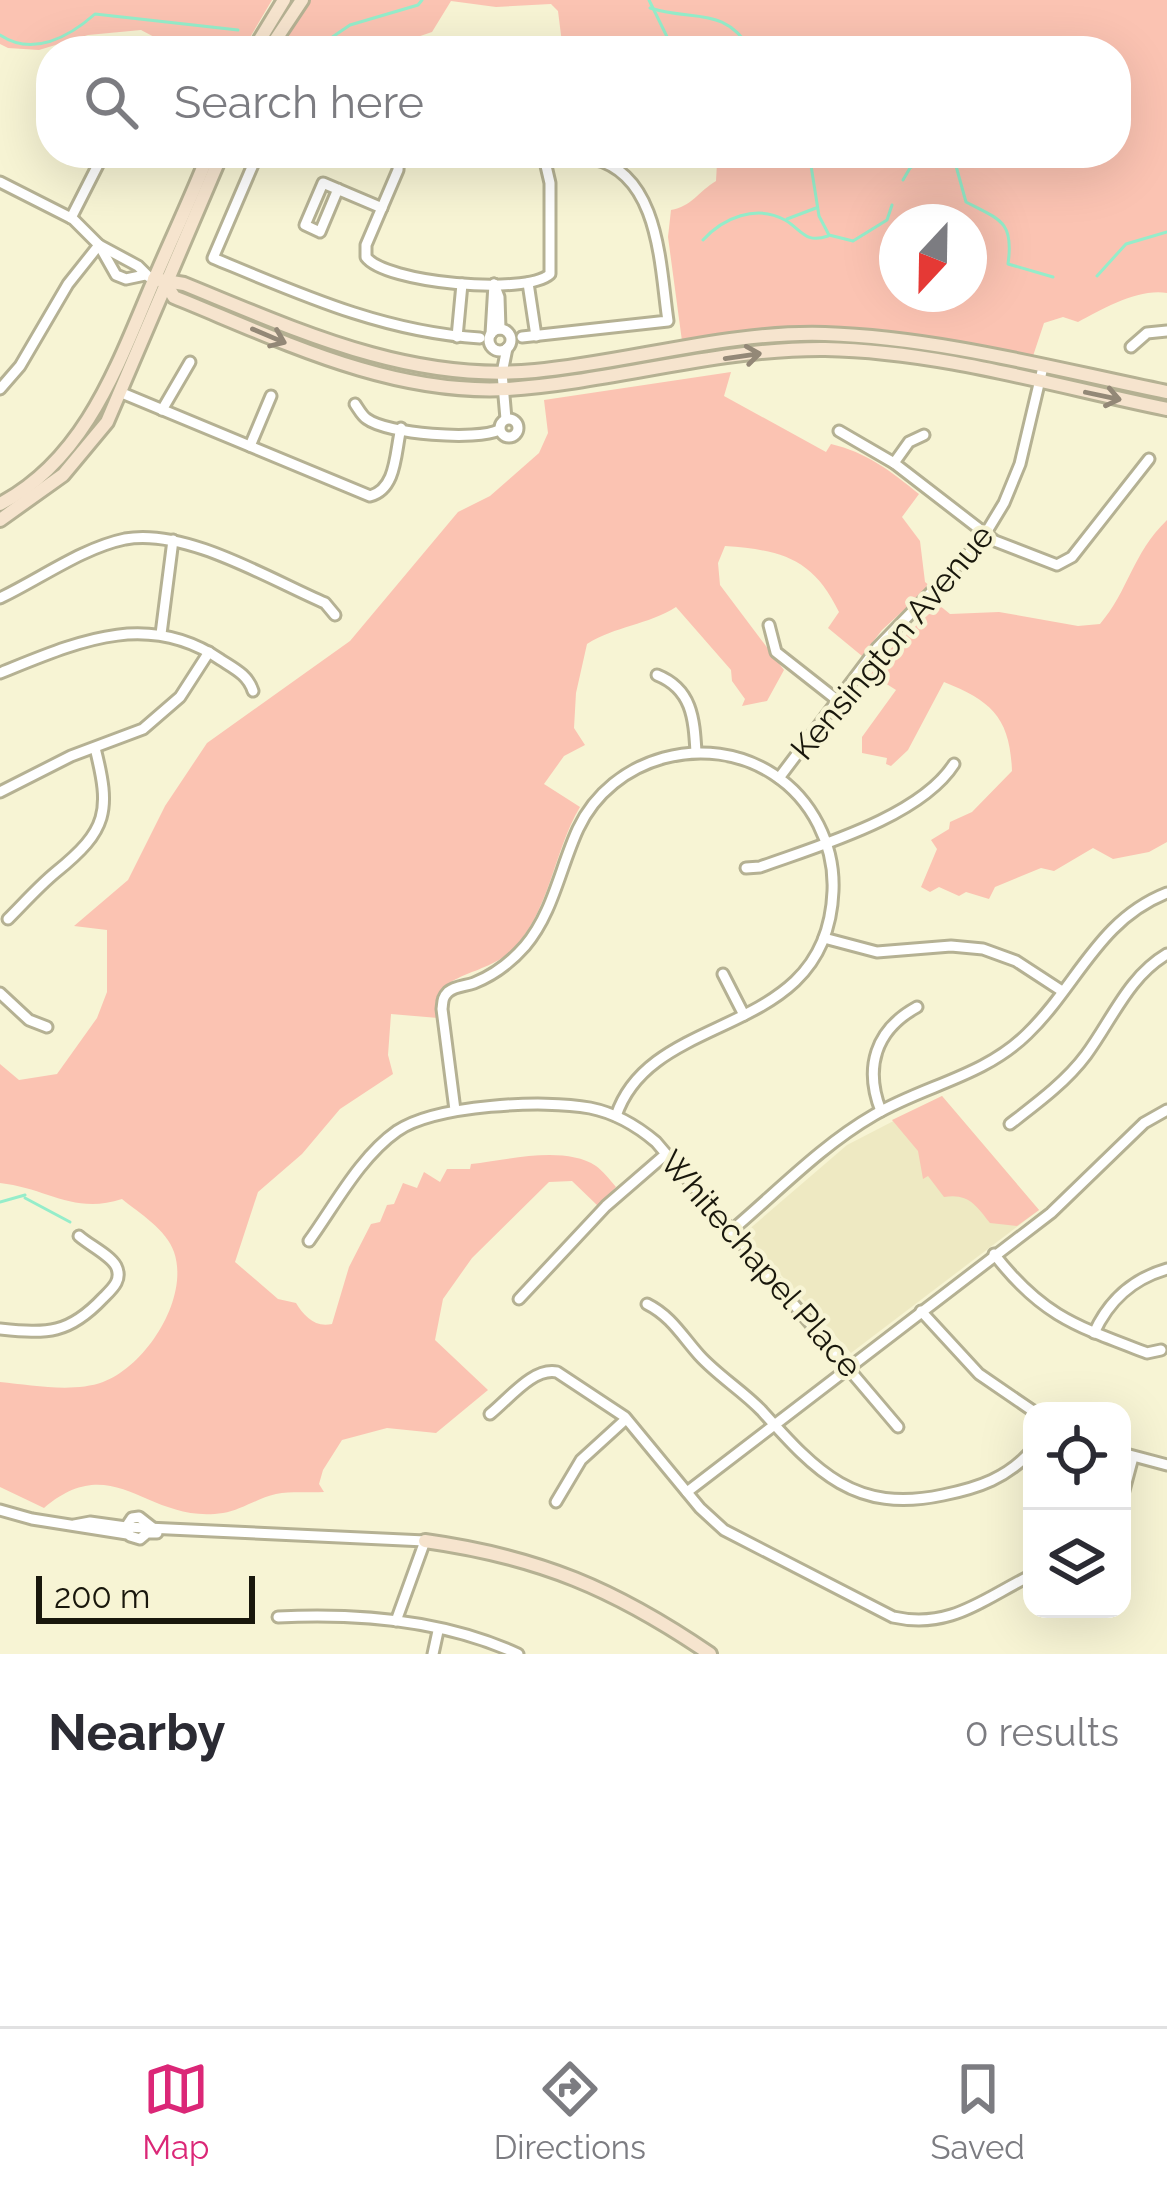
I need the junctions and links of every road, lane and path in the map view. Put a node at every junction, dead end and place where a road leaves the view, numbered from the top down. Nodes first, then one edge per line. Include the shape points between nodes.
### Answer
1 (284, 0) edge
2 (302, 0) edge
3 (262, 36) edge
4 (278, 36) edge
5 (96, 168) edge
6 (203, 168) edge
7 (214, 168) edge
8 (252, 168) edge
9 (395, 168) edge
10 (547, 168) edge
11 (609, 168) edge
12 (0, 182) edge
13 (338, 189) junction
14 (382, 208) junction
15 (71, 218) junction
16 (99, 245) junction
17 (120, 255) junction
18 (112, 266) junction
19 (155, 280) junction
20 (528, 283) junction
21 (462, 284) junction
22 (494, 284) junction
23 (1167, 331) edge
24 (490, 334) junction
25 (536, 336) junction
26 (457, 337) junction
27 (521, 337) dead end
28 (1131, 347) dead end
29 (502, 349) junction
30 (190, 362) dead end
31 (1043, 367) junction
32 (502, 373) junction
33 (1040, 382) junction
34 (0, 389) edge
35 (502, 389) junction
36 (1167, 392) edge
37 (122, 393) junction
38 (271, 396) dead end
39 (355, 404) dead end
40 (1167, 409) edge
41 (162, 410) junction
42 (506, 418) junction
43 (400, 428) junction
44 (839, 431) dead end
45 (502, 433) junction
46 (924, 435) dead end
47 (250, 446) junction
48 (1149, 459) dead end
49 (894, 463) junction
50 (0, 504) edge
51 (0, 520) edge
52 (986, 534) junction
53 (173, 540) junction
54 (0, 598) edge
55 (335, 615) dead end
56 (769, 625) dead end
57 (161, 634) junction
58 (209, 652) junction
59 (0, 673) edge
60 (657, 675) dead end
61 (254, 691) dead end
62 (837, 700) junction
63 (95, 748) junction
64 (696, 752) junction
65 (954, 764) dead end
66 (779, 778) junction
67 (0, 792) edge
68 (826, 843) junction
69 (746, 868) dead end
70 (1167, 893) edge
71 (8, 919) dead end
72 (824, 938) junction
73 (1167, 954) edge
74 (722, 974) dead end
75 (1063, 991) junction
76 (0, 993) edge
77 (917, 1007) dead end
78 (744, 1015) junction
79 (47, 1027) dead end
80 (455, 1110) junction
81 (1167, 1110) edge
82 (881, 1111) junction
83 (616, 1116) junction
84 (1010, 1124) dead end
85 (666, 1154) junction
86 (731, 1231) junction
87 (79, 1236) dead end
88 (309, 1241) dead end
89 (994, 1254) junction
90 (1167, 1269) edge
91 (519, 1299) dead end
92 (647, 1304) dead end
93 (921, 1311) junction
94 (0, 1329) edge
95 (1094, 1333) junction
96 (1161, 1350) dead end
97 (850, 1367) junction
98 (1023, 1404) edge
99 (490, 1414) dead end
100 (626, 1419) junction
101 (774, 1426) junction
102 (898, 1427) dead end
103 (1131, 1456) edge
104 (1023, 1458) edge
105 (1167, 1465) edge
106 (687, 1492) junction
107 (556, 1502) dead end
108 (0, 1510) edge
109 (127, 1530) junction
110 (179, 1530) junction
111 (425, 1541) junction
112 (1023, 1580) edge
113 (278, 1617) dead end
114 (396, 1621) junction
115 (438, 1630) junction
116 (687, 1648) edge
117 (434, 1654) edge
118 (518, 1654) edge
119 (710, 1654) edge

1 - 3 main road
2 - 4 main road
5 - 15 street
6 - 19 main road
7 - 19 main road
8 - 26 street via 213,259 347,314
9 - 14 street
10 - 20 street via 552,268 546,279
11 - 25 street via 634,182 654,231 668,321
12 - 15 street
13 - 13 street via 320,232 305,225 323,183
13 - 14 street
14 - 21 street via 366,245 369,262
15 - 16 street
16 - 17 street
16 - 18 street
16 - 34 street
17 - 18 street
17 - 19 street
18 - 19 street via 126,279
19 - 32 main road via 362,354
19 -> 35 main road via 174,296 355,368
19 - 37 main road
19 - 50 main road via 82,428 30,486
20 - 22 street
20 - 25 street
21 - 22 street
21 - 26 street
22 - 24 street
23 - 28 street via 1147,333
24 - 26 street
24 - 29 street
24 - 29 street via 511,336
25 - 27 street
29 - 32 street
30 - 41 street
31 - 32 main road via 824,334
31 - 33 street, Kensington Avenue
31 - 36 main road
32 - 35 street
35 -> 33 main road via 820,349
33 -> 40 main road
33 - 52 street, Kensington Avenue via 1020,464
35 - 42 street
37 - 41 street
37 - 51 main road via 63,475
38 - 47 street
39 - 43 street via 372,422
41 - 47 street
42 - 45 street
42 - 45 street via 518,427 514,435
43 - 45 street
43 - 47 street via 389,484 375,495
44 - 49 street
46 - 49 street
48 - 52 street via 1064,564
49 - 52 street
52 - 62 street, Kensington Avenue
53 - 54 street via 110,543
53 - 55 street via 325,603
53 - 57 street
56 - 62 street via 776,652
57 - 58 street
57 - 59 street via 92,638
58 - 61 street via 250,679
58 - 63 street via 156,720
60 - 64 street via 687,698
62 - 66 street, Kensington Avenue
63 - 67 street
63 - 71 street via 105,797 98,831
64 - 66 street via 739,758
64 - 80 street via 648,764 606,792 580,825 528,942 495,972 445,996
65 - 68 street via 880,820
66 - 68 street via 808,806
68 - 69 street
68 - 72 street via 833,889
70 - 75 street via 1113,926
72 - 75 street via 877,952 983,949
72 - 78 street via 794,983
73 - 84 street via 1132,985 1077,1067
74 - 78 street
75 - 82 street via 993,1062
76 - 79 street
77 - 82 street via 890,1026 875,1052
78 - 83 street via 658,1062
80 - 83 street, Whitechapel Place via 569,1106
80 - 88 street, Whitechapel Place via 417,1120 384,1142
81 - 89 street
82 - 86 street
83 - 85 street, Whitechapel Place
85 - 86 street, Whitechapel Place
85 - 91 street
86 - 97 street, Whitechapel Place
87 - 94 street via 113,1262 115,1286 64,1328
89 - 93 street
89 - 95 street via 1037,1303
90 - 95 street via 1123,1291
92 - 101 street
93 - 97 street
93 - 98 street via 979,1374
95 - 96 street via 1147,1353
97 - 101 street
97 - 102 street, Whitechapel Place
99 - 100 street via 548,1370
100 - 106 street
100 - 107 street via 581,1460
101 - 104 street via 831,1480 887,1499 970,1489
101 - 106 street
103 - 105 street
106 - 112 street via 738,1539 893,1617 954,1617
108 - 109 street
109 - 110 street via 136,1539
109 - 110 street via 139,1517 153,1528
110 - 111 street
111 - 114 street
111 - 116 main road via 551,1569 647,1611
113 - 114 street via 344,1613
114 - 115 street
115 - 117 street
115 - 118 street
116 - 119 main road

